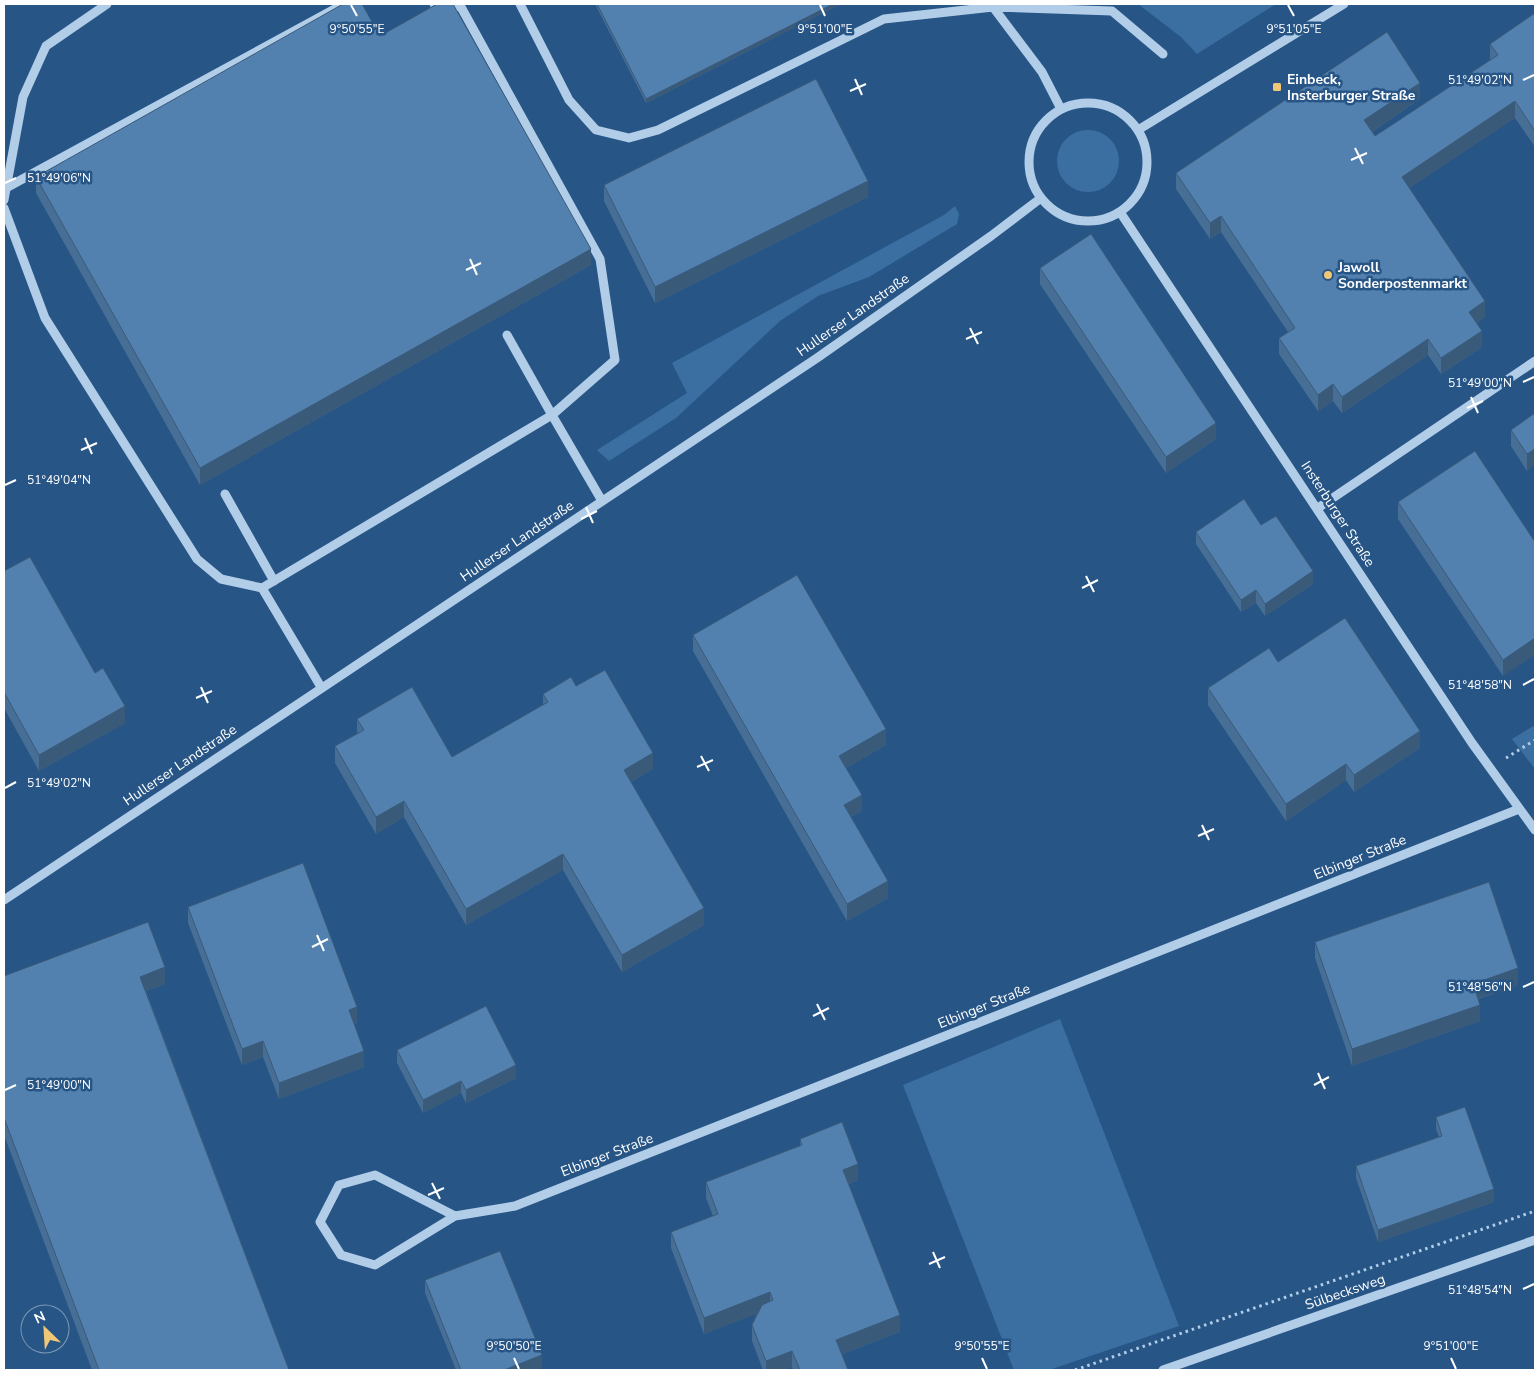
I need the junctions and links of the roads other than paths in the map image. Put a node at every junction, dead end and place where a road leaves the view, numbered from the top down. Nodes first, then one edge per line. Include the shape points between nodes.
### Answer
1 (107, 4) edge
2 (344, 4) edge
3 (434, 4) edge
4 (520, 4) edge
5 (1344, 4) edge
6 (1061, 6) edge
7 (963, 7) edge
8 (993, 7) junction
9 (1163, 54) dead end
10 (1060, 109) junction
11 (1138, 130) junction
12 (6, 188) junction
13 (1041, 198) junction
14 (4, 200) edge
15 (4, 208) edge
16 (1120, 212) junction
17 (507, 335) dead end
18 (1535, 361) edge
19 (552, 415) junction
20 (225, 494) dead end
21 (602, 501) junction
22 (1318, 508) junction
23 (274, 581) junction
24 (262, 588) junction
25 (321, 687) junction
26 (1519, 809) junction
27 (1535, 830) edge
28 (4, 900) edge
29 (454, 1216) junction
30 (1535, 1240) edge
31 (1163, 1370) edge

1 - 12 street via 46,46 23,97
2 - 12 street
3 - 19 street via 461,7 600,259 615,360
4 - 7 street via 569,100 596,130 629,138 658,130 884,19
5 - 11 street
6 - 8 street
6 - 9 street via 1112,11
7 - 8 street
8 - 10 street via 1042,72
10 - 11 street via 1089,102 1109,106 1126,116
10 - 13 street via 1037,129 1030,148 1028,168
11 - 16 street via 1146,148 1147,166 1143,184 1134,200
12 - 14 street
13 - 16 street via 1062,216 1082,221 1102,220
13 - 21 street, Hullerser Landstraße via 817,358
15 - 24 street via 45,318 197,559 221,579
16 - 22 street, Insterburger Straße
17 - 19 street
18 - 22 street
19 - 21 street
19 - 23 street
20 - 23 street
21 - 25 street, Hullerser Landstraße
22 - 26 street, Insterburger Straße
23 - 24 street
24 - 25 street
25 - 28 street, Hullerser Landstraße
26 - 27 street, Insterburger Straße
26 - 29 street, Elbinger Straße via 515,1206
29 - 29 street, Elbinger Straße via 375,1265 341,1255 320,1222 339,1185 375,1175
30 - 31 street, Sülbecksweg

